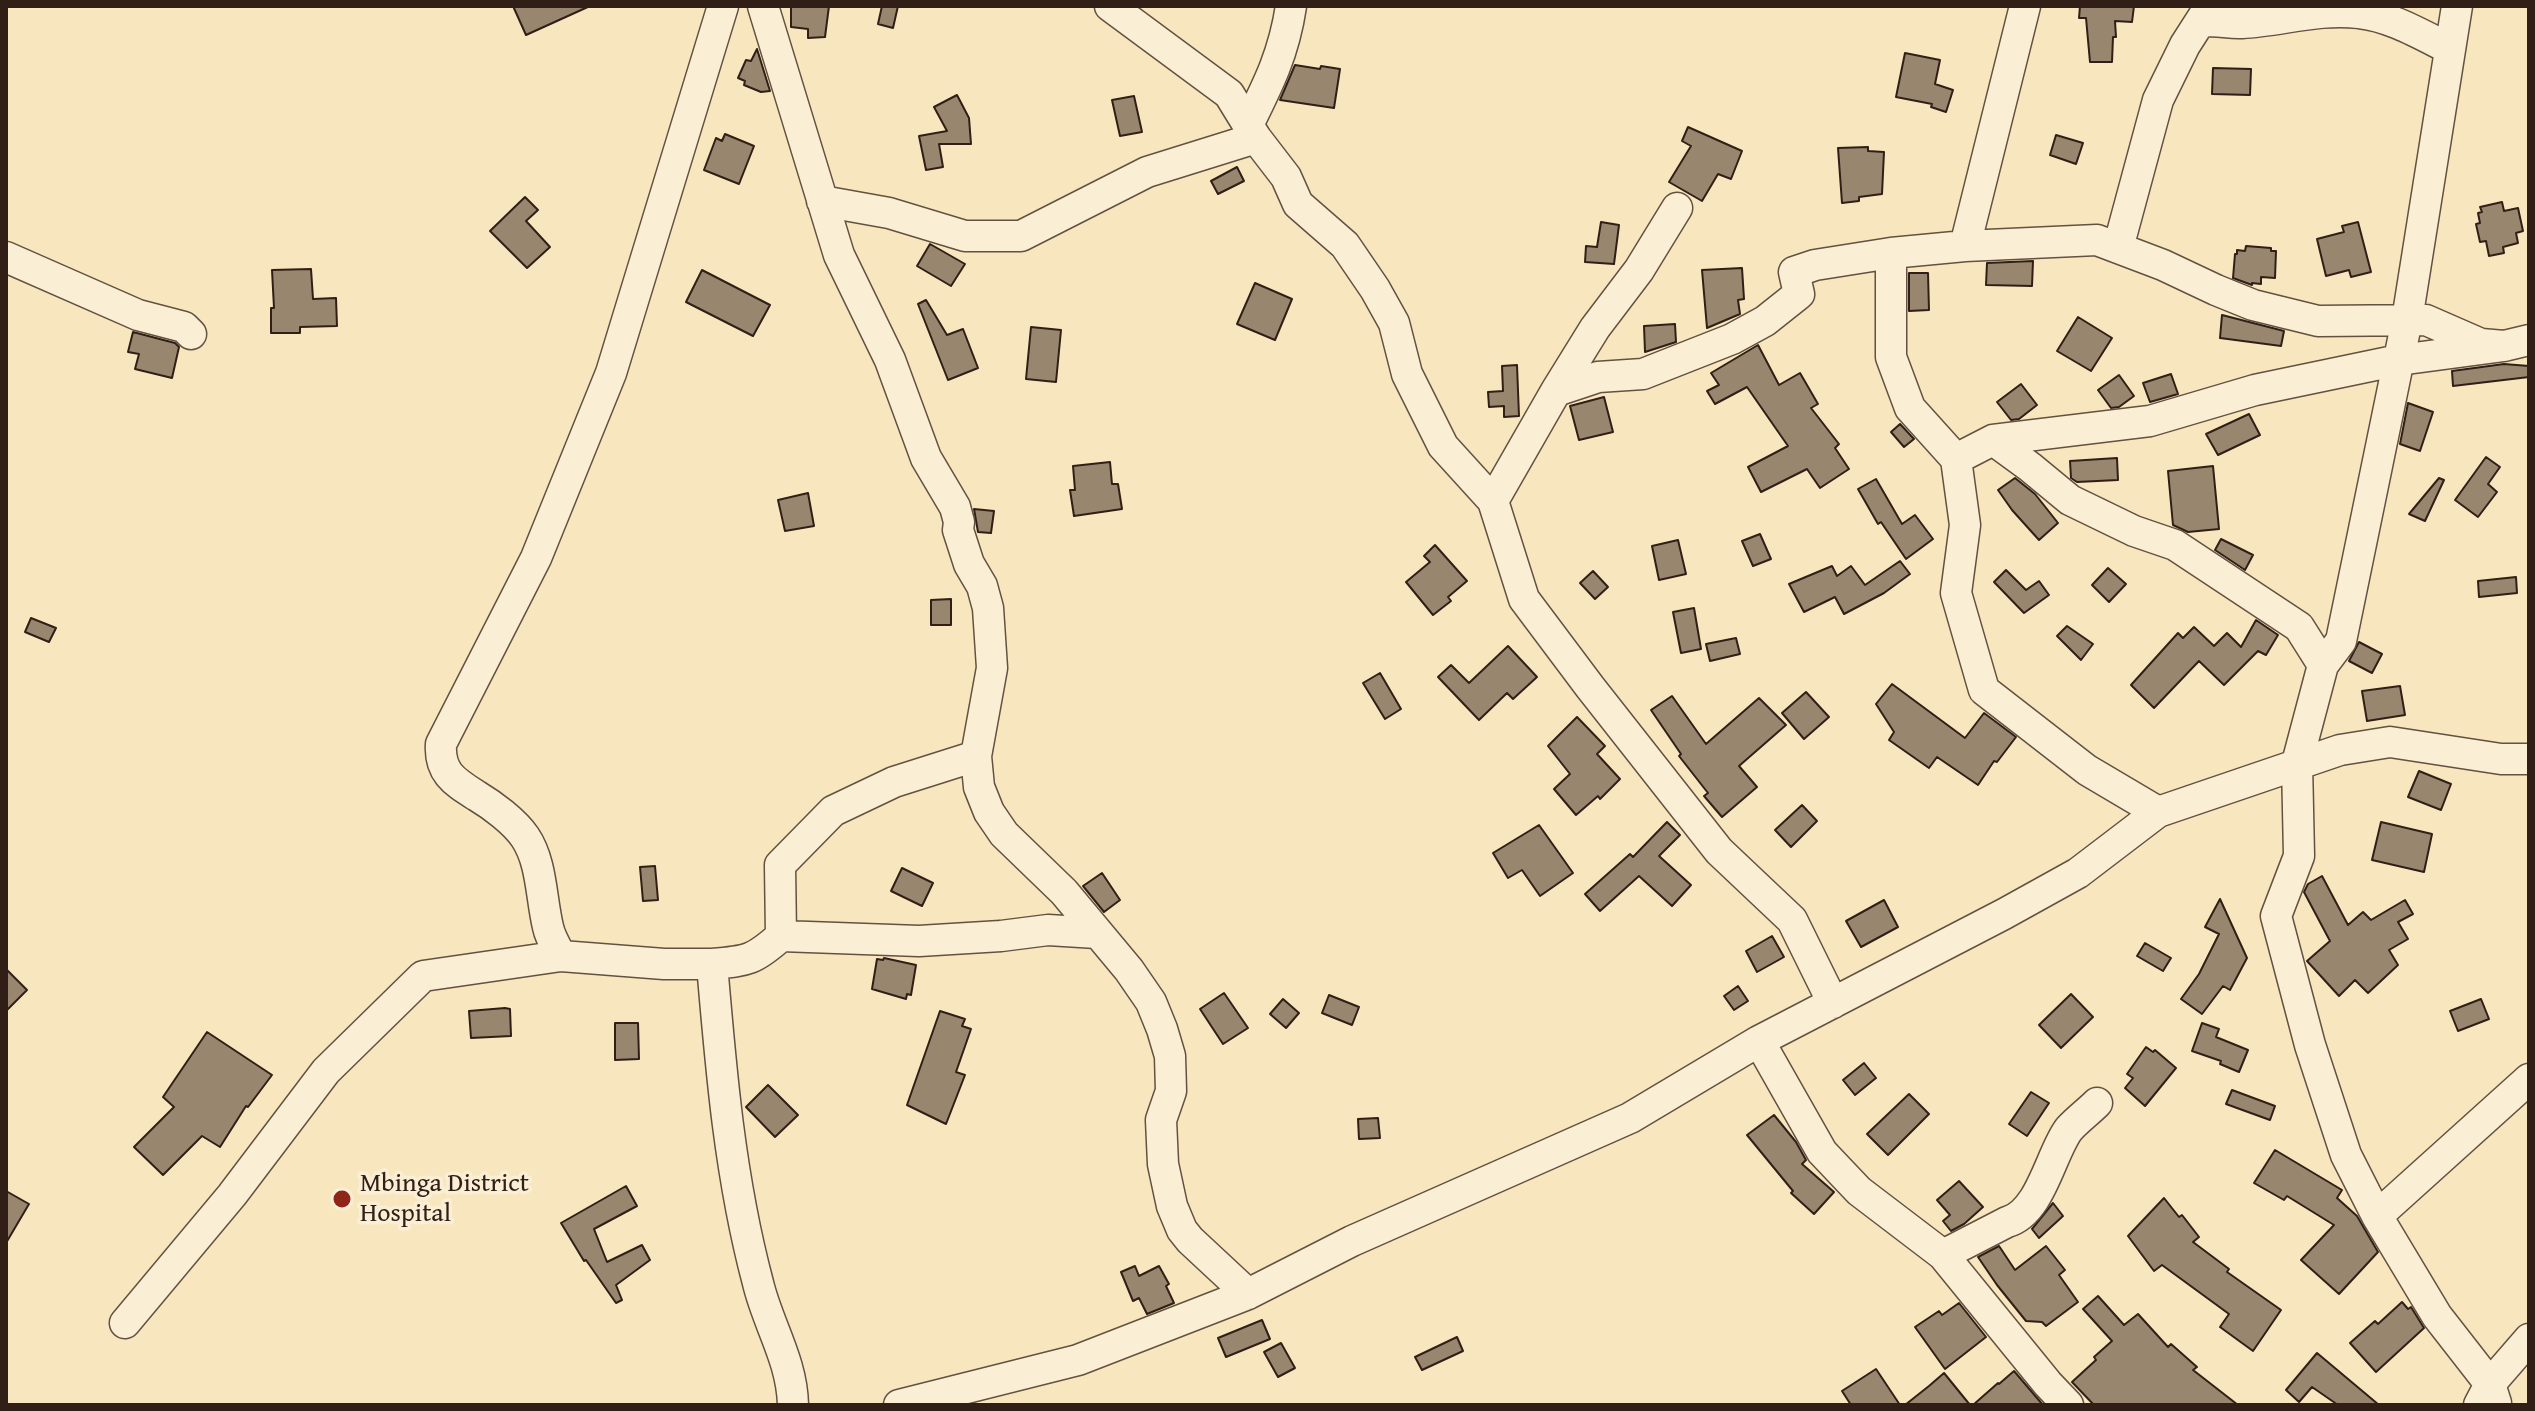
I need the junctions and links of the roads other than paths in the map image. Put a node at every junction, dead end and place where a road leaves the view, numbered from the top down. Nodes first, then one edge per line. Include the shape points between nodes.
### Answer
1 (723, 6) edge
2 (763, 6) edge
3 (1110, 6) edge
4 (1291, 6) edge
5 (2025, 6) edge
6 (2457, 6) edge
7 (2205, 14) edge
8 (2450, 49) junction
9 (1252, 131) junction
10 (822, 201) junction
11 (1677, 208) dead end
12 (1965, 246) junction
13 (2118, 248) junction
14 (1891, 253) junction
15 (6, 257) edge
16 (2407, 320) junction
17 (191, 334) dead end
18 (2517, 343) edge
19 (2399, 360) junction
20 (1556, 391) junction
21 (1993, 440) junction
22 (1956, 459) junction
23 (1493, 501) junction
24 (2323, 665) junction
25 (976, 756) junction
26 (2529, 759) edge
27 (2297, 763) junction
28 (2158, 812) junction
29 (1097, 933) junction
30 (781, 936) junction
31 (561, 956) junction
32 (712, 964) junction
33 (1833, 1003) junction
34 (1759, 1041) junction
35 (2529, 1079) edge
36 (2097, 1103) dead end
37 (2377, 1216) junction
38 (1943, 1255) junction
39 (1248, 1294) junction
40 (125, 1323) dead end
41 (2529, 1339) edge
42 (2488, 1398) edge
43 (793, 1405) edge
44 (899, 1405) edge
45 (2068, 1405) edge

1 - 31 street via 611,373 536,558 441,744 451,780 526,838 549,931
2 - 10 street
3 - 9 street via 1229,94
4 - 9 street via 1288,31
5 - 12 street
6 - 8 street
7 - 8 street via 2240,23 2360,13
7 - 13 street via 2158,100
8 - 16 street
9 - 10 street via 1147,172 1021,236 965,236 889,213
9 - 23 street via 1286,177 1298,204 1345,245 1375,289 1394,323 1407,374 1443,446
10 - 25 street via 839,255 890,360 926,458 955,507 969,564 982,586 992,668
11 - 20 street
12 - 13 street via 2097,240
12 - 14 street
13 - 16 street via 2253,305 2305,318
14 - 20 street via 1794,272 1799,294 1732,339 1643,374 1598,377
14 - 22 street via 1891,357 1910,408
15 - 17 street
16 - 18 street via 2426,320 2481,344
16 - 19 street
18 - 19 street
19 - 21 street via 2255,390 2150,421
19 - 24 street via 2341,641
20 - 23 street
21 - 22 street
21 - 24 street via 2070,500 2175,545 2299,627
22 - 28 street via 1965,525 1956,593 1984,690 2087,770
23 - 33 street via 1524,599 1719,851 1792,920
24 - 27 street
25 - 29 street via 979,787 1004,834 1064,892
25 - 30 street via 894,782 833,811 780,865
26 - 27 street via 2390,742
27 - 28 street
27 - 37 street via 2299,856 2276,916 2346,1155
28 - 33 street via 2078,873
29 - 30 street via 1048,930 919,941
29 - 39 street via 1151,1002 1170,1056 1171,1091 1161,1120 1163,1164 1182,1230
30 - 32 street via 760,955
31 - 32 street
31 - 40 street via 423,976 326,1071
32 - 43 street via 736,1181 758,1285 787,1361
33 - 34 street
34 - 38 street via 1822,1152 1859,1191
34 - 39 street via 1630,1118 1352,1241
35 - 37 street
36 - 38 street via 2068,1130 2040,1190 2016,1220
37 - 42 street
38 - 45 street
39 - 44 street via 1078,1360
41 - 42 street

